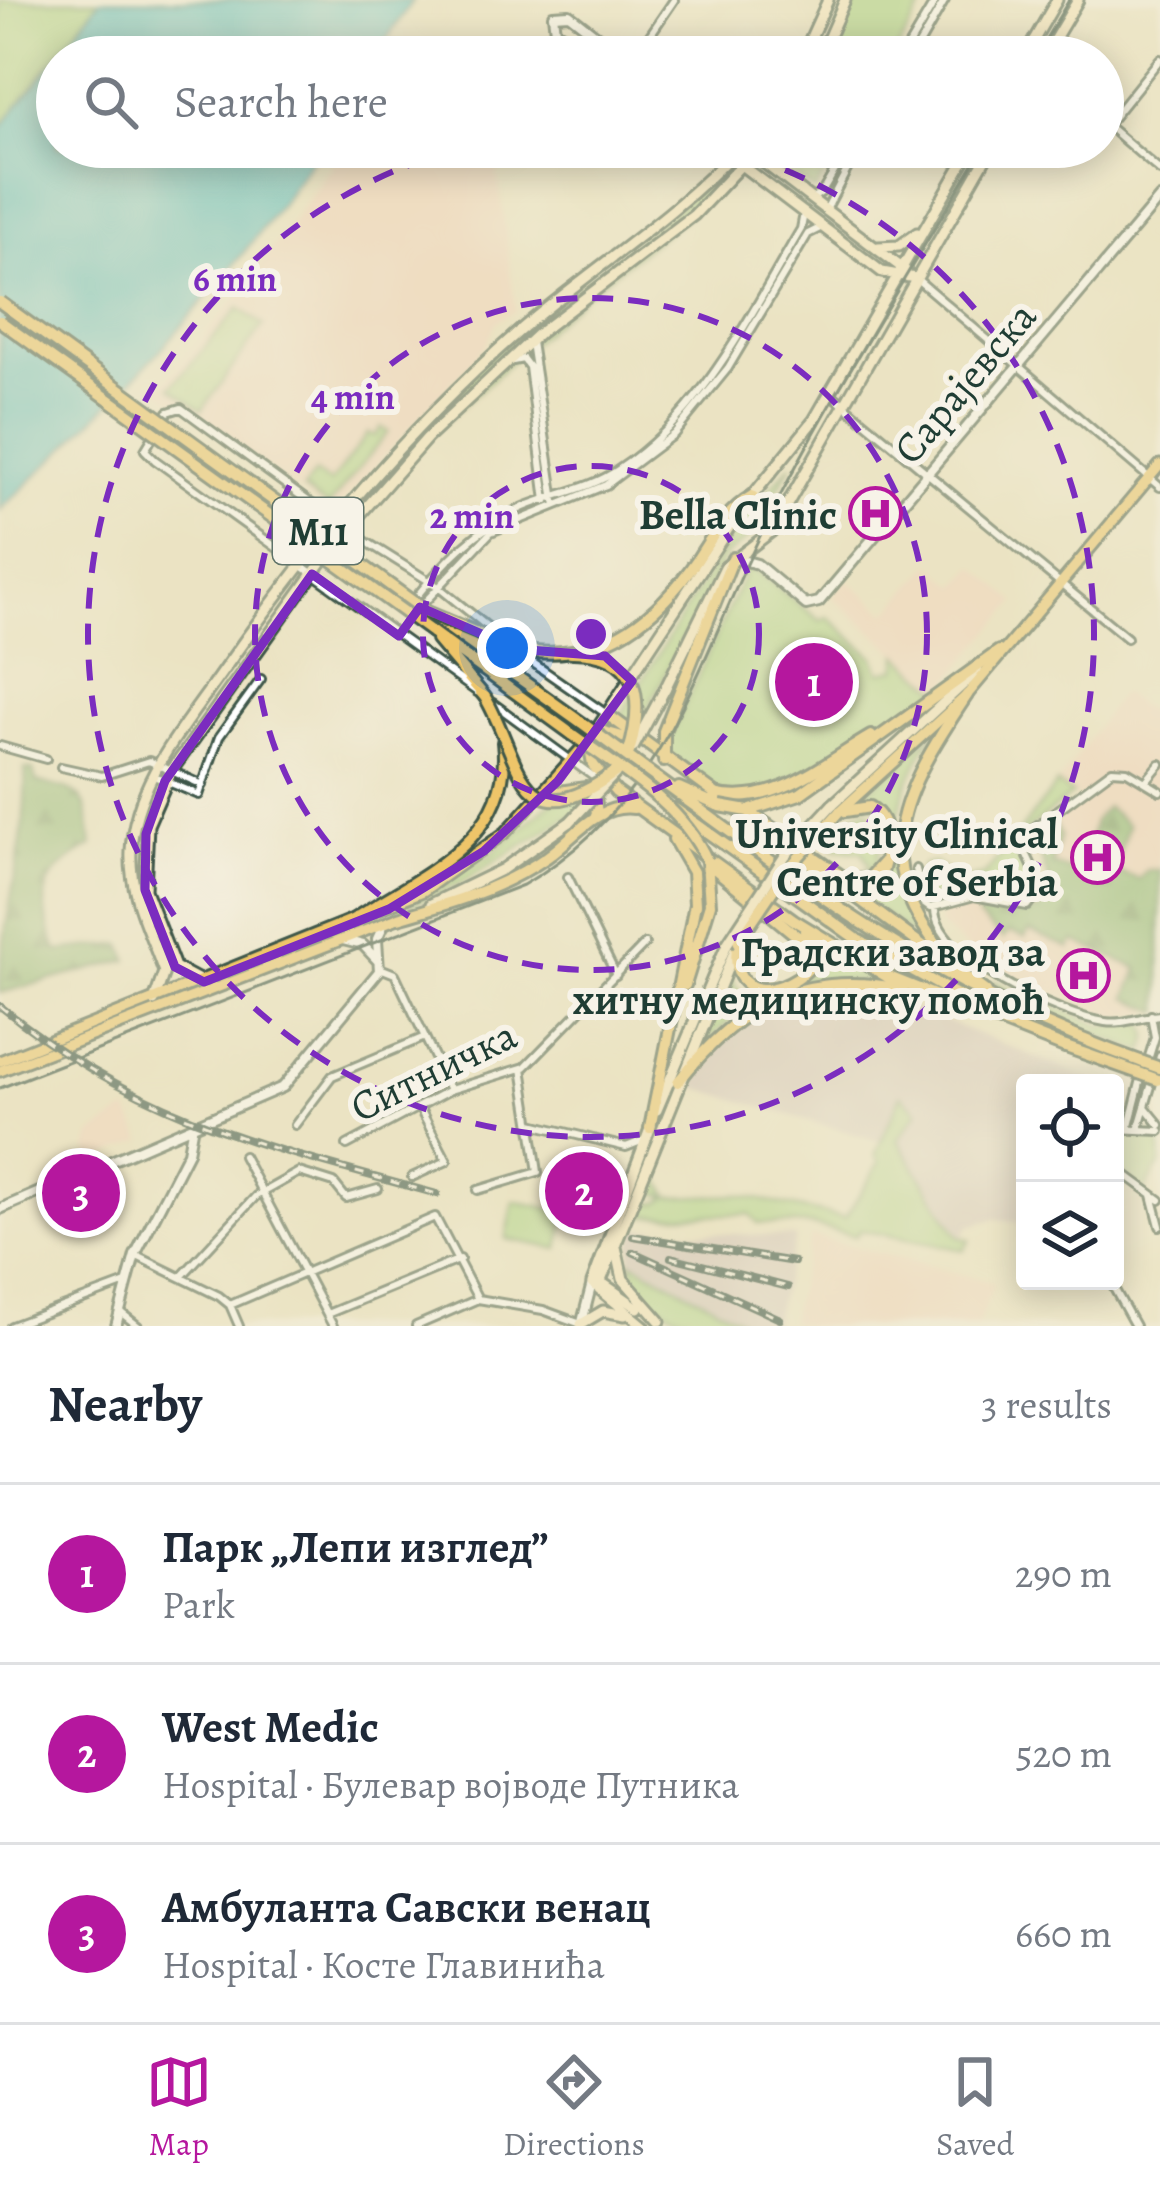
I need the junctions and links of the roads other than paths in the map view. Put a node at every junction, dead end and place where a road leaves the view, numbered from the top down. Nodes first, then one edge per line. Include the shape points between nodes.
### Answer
1 (674, 0) edge
2 (828, 0) edge
3 (845, 0) edge
4 (935, 0) edge
5 (945, 0) edge
6 (1058, 0) edge
7 (1078, 0) edge
8 (564, 36) edge
9 (597, 36) edge
10 (649, 36) edge
11 (812, 36) edge
12 (829, 36) edge
13 (914, 36) edge
14 (924, 36) edge
15 (1037, 36) edge
16 (1057, 36) edge
17 (1160, 59) edge
18 (1124, 101) edge
19 (1124, 140) edge
20 (719, 168) edge
21 (740, 168) edge
22 (745, 168) edge
23 (772, 168) edge
24 (837, 168) edge
25 (848, 168) edge
26 (959, 168) edge
27 (980, 168) edge
28 (1160, 171) edge
29 (1160, 198) edge
30 (811, 199) junction
31 (826, 210) junction
32 (804, 212) junction
33 (929, 220) junction
34 (824, 228) junction
35 (869, 243) junction
36 (898, 273) junction
37 (915, 278) junction
38 (0, 302) edge
39 (0, 321) edge
40 (530, 340) junction
41 (504, 364) junction
42 (1017, 366) junction
43 (830, 392) junction
44 (845, 402) junction
45 (217, 435) junction
46 (1160, 465) edge
47 (929, 471) junction
48 (1149, 478) junction
49 (189, 485) junction
50 (1160, 488) edge
51 (752, 496) junction
52 (550, 502) junction
53 (333, 520) junction
54 (346, 530) junction
55 (733, 558) junction
56 (298, 565) junction
57 (312, 574) junction
58 (434, 583) junction
59 (1061, 583) junction
60 (427, 612) junction
61 (392, 631) junction
62 (432, 632) junction
63 (400, 638) junction
64 (1127, 638) dead end
65 (1010, 642) junction
66 (999, 651) junction
67 (571, 652) junction
68 (261, 679) dead end
69 (967, 695) junction
70 (910, 714) junction
71 (608, 715) junction
72 (589, 740) junction
73 (503, 742) junction
74 (2, 747) edge
75 (634, 748) junction
76 (46, 759) dead end
77 (664, 761) junction
78 (573, 762) junction
79 (1160, 764) edge
80 (61, 767) dead end
81 (156, 770) junction
82 (172, 770) junction
83 (618, 770) junction
84 (654, 776) junction
85 (165, 781) junction
86 (1147, 781) junction
87 (205, 785) junction
88 (644, 786) junction
89 (1160, 791) edge
90 (616, 792) junction
91 (707, 792) junction
92 (546, 794) junction
93 (637, 808) junction
94 (835, 808) junction
95 (748, 811) junction
96 (597, 815) junction
97 (669, 831) junction
98 (707, 861) junction
99 (883, 862) junction
100 (916, 869) dead end
101 (568, 877) dead end
102 (838, 887) junction
103 (813, 901) junction
104 (935, 907) junction
105 (398, 918) junction
106 (385, 923) junction
107 (793, 926) junction
108 (341, 934) junction
109 (733, 943) junction
110 (645, 944) dead end
111 (380, 965) junction
112 (616, 975) junction
113 (966, 977) junction
114 (204, 982) junction
115 (931, 995) junction
116 (154, 1000) junction
117 (1007, 1008) junction
118 (1157, 1015) edge
119 (670, 1028) junction
120 (1160, 1035) edge
121 (424, 1037) junction
122 (1154, 1043) junction
123 (1065, 1047) junction
124 (1160, 1056) edge
125 (0, 1061) edge
126 (1141, 1067) junction
127 (522, 1068) junction
128 (0, 1071) edge
129 (1159, 1076) edge
130 (678, 1082) junction
131 (450, 1090) junction
132 (1144, 1105) junction
133 (418, 1106) junction
134 (532, 1124) junction
135 (295, 1125) dead end
136 (1160, 1128) edge
137 (192, 1130) junction
138 (1124, 1130) edge
139 (1128, 1130) junction
140 (1138, 1130) junction
141 (647, 1133) junction
142 (347, 1145) dead end
143 (626, 1147) junction
144 (243, 1156) dead end
145 (634, 1166) junction
146 (1124, 1174) edge
147 (412, 1177) dead end
148 (378, 1189) dead end
149 (263, 1190) junction
150 (478, 1190) dead end
151 (1156, 1198) edge
152 (0, 1209) edge
153 (1160, 1226) edge
154 (616, 1241) junction
155 (135, 1255) junction
156 (460, 1259) junction
157 (304, 1271) junction
158 (182, 1276) junction
159 (596, 1282) junction
160 (126, 1283) junction
161 (1115, 1290) edge
162 (478, 1299) junction
163 (230, 1305) junction
164 (119, 1311) junction
165 (328, 1314) junction
166 (663, 1323) edge
167 (641, 1324) edge
168 (581, 1325) edge
169 (11, 1326) edge
170 (116, 1326) edge
171 (138, 1326) edge
172 (239, 1326) edge
173 (333, 1326) edge
174 (416, 1326) edge
175 (1135, 1326) edge

1 - 10 street
2 - 11 main road
3 - 12 main road
4 - 13 street
5 - 14 street
6 - 15 main road
7 - 16 main road
8 - 9 street via 555,31 554,15 569,14
17 - 18 street
19 - 28 street
20 - 53 main road via 684,205 491,356
21 - 40 main road via 694,215
22 - 32 main road
23 - 30 main road
24 - 30 street
25 - 31 street
26 - 33 main road
27 - 37 main road
29 - 42 street, Сарајевска
30 - 31 main road
31 - 35 main road
32 - 34 main road
32 - 52 street via 801,230 693,403 618,470
33 - 35 main road via 898,246
33 - 36 main road
34 - 36 main road
34 - 52 street via 808,234 689,419 620,477
35 - 36 main road
36 - 37 main road
36 - 43 main road
37 - 42 street
37 - 44 main road
38 - 60 highway, M11, bridge
39 - 62 highway, M11, bridge
40 - 41 main road
40 - 52 street
41 - 52 street via 523,359 529,368
41 - 54 main road
42 - 47 street, Сарајевска
42 - 48 street
43 - 44 street
43 - 51 main road
44 - 47 street
44 - 55 main road via 766,540
45 - 49 street via 190,470
45 - 49 street via 175,407 147,441 147,453
45 - 53 street
46 - 48 main road
47 - 55 street, Сарајевска via 815,605 757,564
47 - 59 street
48 - 50 street
48 - 59 main road
49 - 56 street
51 - 67 highway via 639,626
51 - 71 main road
52 - 58 street via 491,532
53 - 54 street
53 - 56 main road
54 - 57 main road
54 - 58 street
55 - 75 main road, bridge
55 - 77 highway via 664,730
56 - 57 street
56 - 81 main road
57 - 61 street
57 - 82 main road
58 - 61 street
58 - 63 street
58 - 71 street
59 - 64 street
59 - 65 main road
60 - 67 highway, bridge via 516,650
60 - 84 highway, M11, bridge
61 - 63 street
62 - 73 highway, bridge via 479,688
62 - 88 highway, M11, bridge
63 - 78 street
65 - 66 main road
65 - 69 main road
66 - 70 highway
66 - 94 main road
67 - 75 highway, bridge via 610,658 633,682
68 - 87 street via 218,737
69 - 94 main road
69 - 113 highway via 918,769 898,840 915,912
70 - 91 highway via 770,794
70 - 95 highway via 800,794
71 - 72 main road
71 - 75 highway
72 - 75 highway via 609,731
72 - 78 main road
72 - 90 highway via 593,765
73 - 83 highway, bridge via 518,776 548,797 579,795
73 - 108 highway via 504,774 474,836
74 - 76 street
75 - 77 highway
75 - 83 main road, bridge
77 - 91 highway
78 - 90 street
78 - 92 main road
79 - 86 street
80 - 81 street via 96,776 142,760
81 - 82 street
81 - 85 street
81 - 116 main road via 131,852 137,904 164,972
82 - 85 main road
82 - 87 street
83 - 105 main road, bridge via 570,822 492,874
84 - 95 highway, bridge
84 - 103 highway, M11
85 - 87 street via 199,795
85 - 114 main road via 146,834 145,890 175,967
86 - 89 street
86 - 104 street via 1107,772 1028,832 1025,852 1042,887 1031,904 974,896
88 - 98 highway, bridge
88 - 103 highway, M11, bridge
90 - 93 highway
91 - 102 highway
92 - 96 highway via 586,788
92 - 108 main road via 448,876
93 - 96 highway
93 - 97 highway
94 - 99 highway via 878,812 886,830
94 - 109 main road, bridge
95 - 99 highway, bridge via 863,882
96 - 105 highway via 506,881
97 - 107 highway
97 - 119 highway via 690,862 696,890
98 - 107 highway, bridge via 730,887
98 - 119 highway via 712,894
99 - 102 highway via 867,891
100 - 104 street via 923,903
101 - 112 street
102 - 113 highway
103 - 117 highway, M11
103 - 123 highway, M11 via 945,992
104 - 118 street via 949,941 1004,981 1100,1021
105 - 106 main road
106 - 108 main road
106 - 111 street via 377,939
107 - 109 highway via 808,951 799,976 777,987 746,985 735,971
107 - 115 highway
108 - 111 street
108 - 114 main road
108 - 128 main road
109 - 130 main road
109 - 141 main road
110 - 112 street, Ситничка
111 - 121 street via 395,974
111 - 137 street via 289,1083
112 - 127 street, Ситничка
113 - 117 highway
114 - 116 main road
115 - 123 highway
115 - 130 highway via 852,984 785,994 727,1027
116 - 125 main road
117 - 126 highway, M11
118 - 122 street
119 - 141 highway
120 - 122 street
121 - 131 street
121 - 135 street via 332,1076
122 - 139 street
123 - 126 highway, M11
124 - 132 street
126 - 129 highway, M11, bridge
127 - 131 street, Ситничка
127 - 134 street
130 - 154 main road
131 - 133 street, Ситничка
132 - 136 street
132 - 140 street
133 - 142 street, Ситничка
133 - 147 street via 447,1161
134 - 143 street
134 - 150 street via 538,1172
136 - 140 street
137 - 152 street
137 - 155 street
138 - 139 street
139 - 140 street
141 - 143 street
141 - 145 main road
143 - 145 street
144 - 149 street
145 - 159 main road
146 - 151 street
148 - 149 street via 349,1198 334,1183 299,1172
149 - 157 street
149 - 158 street
151 - 153 street
154 - 159 main road
154 - 166 main road via 620,1274
155 - 158 street
155 - 160 street
156 - 157 street via 435,1217
156 - 162 street
156 - 165 street
157 - 163 street
157 - 165 street
158 - 163 street
159 - 166 main road
159 - 167 main road
159 - 168 street
160 - 164 street
160 - 169 street
161 - 175 street
162 - 168 street
162 - 174 street
163 - 172 street
164 - 170 street
164 - 171 street
165 - 173 street
167 - 168 main road via 603,1311

